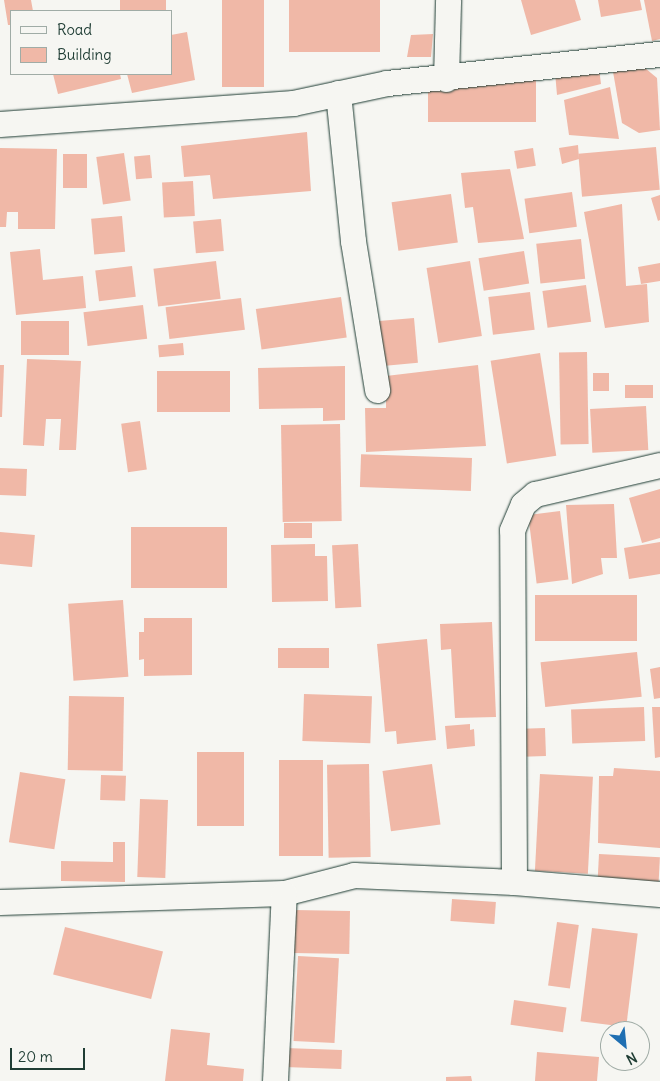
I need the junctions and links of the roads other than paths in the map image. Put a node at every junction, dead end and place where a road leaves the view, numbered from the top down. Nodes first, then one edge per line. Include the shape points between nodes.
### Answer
1 (448, 0) edge
2 (660, 54) edge
3 (446, 78) junction
4 (338, 94) junction
5 (0, 124) edge
6 (377, 390) dead end
7 (660, 465) edge
8 (514, 882) junction
9 (284, 893) junction
10 (660, 894) edge
11 (0, 902) edge
12 (275, 1081) edge

1 - 3 street
2 - 3 street
3 - 4 street via 387,83
4 - 5 street via 293,103
4 - 6 street via 353,241
7 - 8 street via 535,494 523,504 512,530
8 - 9 street via 354,875
8 - 10 street
9 - 11 street
9 - 12 street

